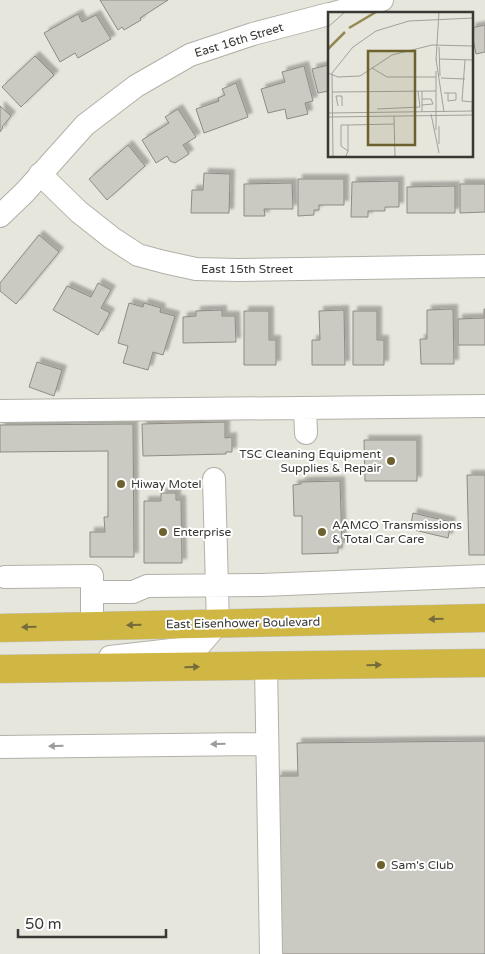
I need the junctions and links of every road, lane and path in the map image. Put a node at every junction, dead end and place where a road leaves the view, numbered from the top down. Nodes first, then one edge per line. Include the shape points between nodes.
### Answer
1 (382, 0) edge
2 (337, 12) edge
3 (328, 14) edge
4 (40, 174) junction
5 (0, 216) edge
6 (485, 266) edge
7 (485, 406) edge
8 (305, 408) junction
9 (0, 411) edge
10 (306, 433) dead end
11 (214, 480) dead end
12 (485, 576) edge
13 (6, 578) dead end
14 (217, 586) junction
15 (93, 592) junction
16 (485, 618) edge
17 (218, 624) junction
18 (92, 626) junction
19 (0, 628) edge
20 (485, 663) edge
21 (266, 666) junction
22 (2, 669) edge
23 (267, 744) junction
24 (0, 747) edge
25 (271, 954) edge

1 - 2 street, East 16th Street
3 - 4 street, East 16th Street via 252,34 190,55 136,86 85,125
4 - 5 street, East 16th Street
4 - 6 street, East 15th Street via 112,238 138,255 180,266 238,270
7 - 8 street
8 - 9 street
8 - 10 street
11 - 14 street
12 - 14 street
13 - 15 street via 92,576
14 - 15 street via 147,586 133,592
14 - 17 street
15 - 18 street
16 -> 17 highway, East Eisenhower Boulevard
17 -> 18 highway, East Eisenhower Boulevard
17 - 22 street via 198,647
18 -> 19 highway, East Eisenhower Boulevard
21 -> 20 highway
22 -> 21 highway
21 - 23 street
23 -> 24 street
23 - 25 street

